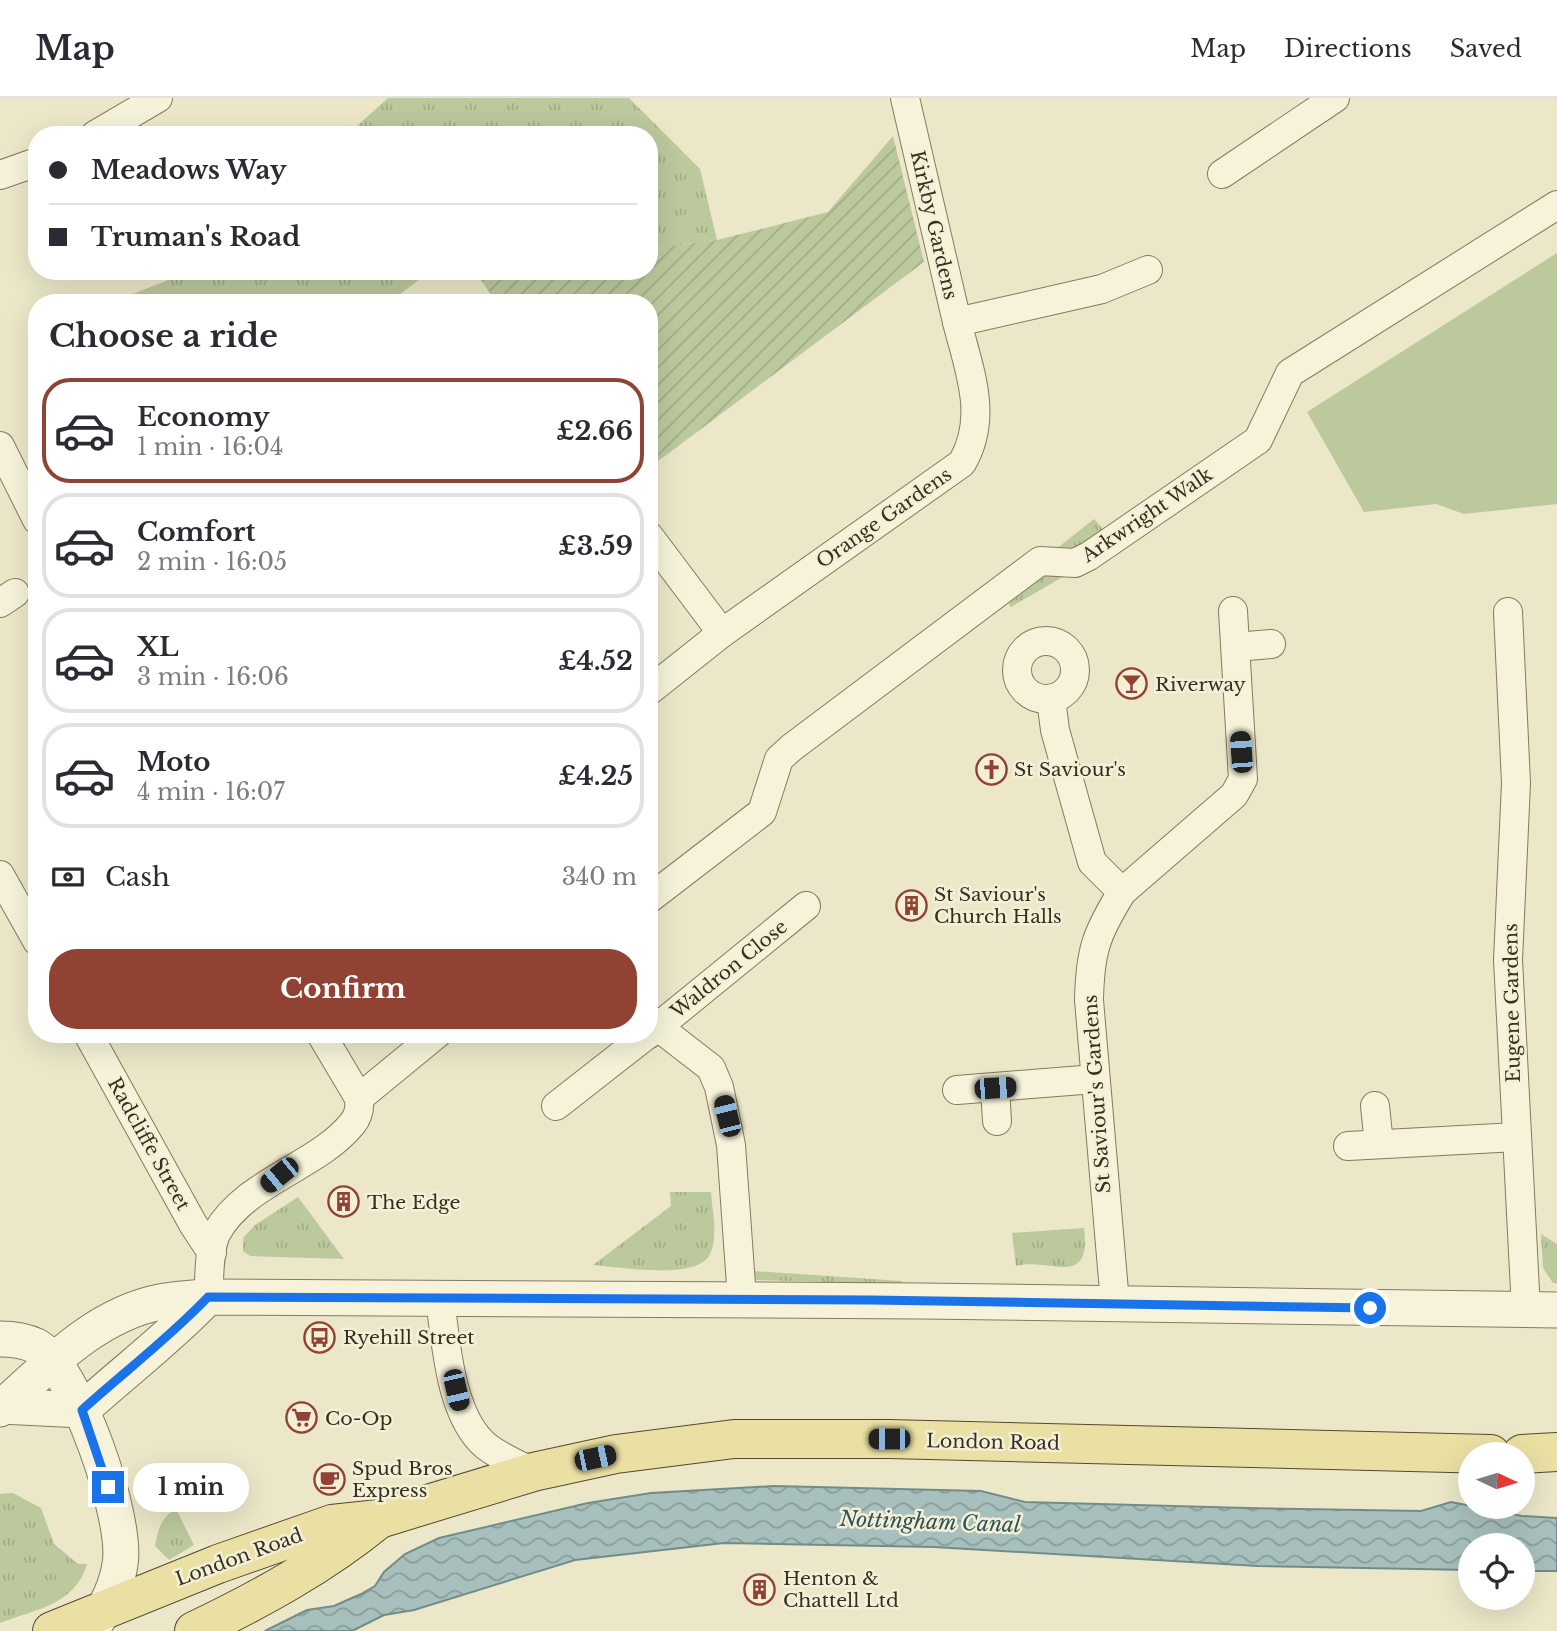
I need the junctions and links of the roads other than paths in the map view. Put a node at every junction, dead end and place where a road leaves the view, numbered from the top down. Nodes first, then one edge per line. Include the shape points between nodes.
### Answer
1 (158, 98) edge
2 (905, 98) edge
3 (1335, 98) edge
4 (110, 126) edge
5 (28, 165) edge
6 (1222, 174) dead end
7 (0, 175) edge
8 (1540, 208) edge
9 (1148, 270) dead end
10 (957, 322) junction
11 (0, 446) edge
12 (28, 502) edge
13 (658, 548) edge
14 (1233, 611) dead end
15 (1508, 612) dead end
16 (722, 634) junction
17 (1271, 645) dead end
18 (1236, 646) junction
19 (658, 684) edge
20 (1051, 699) dead end
21 (0, 875) edge
22 (658, 892) edge
23 (1122, 892) junction
24 (806, 906) dead end
25 (28, 926) edge
26 (658, 1026) edge
27 (658, 1035) edge
28 (93, 1043) edge
29 (326, 1043) edge
30 (426, 1043) edge
31 (637, 1043) edge
32 (1095, 1079) junction
33 (995, 1088) junction
34 (957, 1090) dead end
35 (359, 1098) junction
36 (1375, 1105) dead end
37 (556, 1106) dead end
38 (997, 1121) dead end
39 (1517, 1137) junction
40 (1379, 1144) junction
41 (1348, 1146) dead end
42 (212, 1253) junction
43 (208, 1297) junction
44 (440, 1299) junction
45 (742, 1299) junction
46 (1115, 1303) junction
47 (1541, 1310) edge
48 (0, 1339) edge
49 (54, 1361) junction
50 (1, 1408) edge
51 (82, 1410) junction
52 (1458, 1453) edge
53 (533, 1472) junction
54 (379, 1519) junction
55 (97, 1621) edge
56 (52, 1631) edge
57 (194, 1631) edge

1 - 4 street
2 - 10 street, Kirkby Gardens
3 - 6 street
5 - 7 street
8 - 22 street, Arkwright Walk via 1290,373 1258,440 1089,556 1075,563 1040,561 813,731 779,759 762,813
9 - 10 street, Kirkby Gardens via 1102,289
10 - 16 street, Orange Gardens via 977,397 970,449 962,463
11 - 12 street
13 - 16 street
14 - 18 street, St Saviour's Gardens
15 - 39 street, Eugene Gardens via 1516,783 1507,960
16 - 19 street, Orange Gardens
17 - 18 street
18 - 23 street, St Saviour's Gardens via 1243,779 1234,795
20 - 23 street via 1055,730 1092,862
21 - 25 street
23 - 32 street, St Saviour's Gardens via 1096,939 1090,960
24 - 26 street, Waldron Close
27 - 45 street, Waldron Close via 711,1068 719,1087 731,1145
28 - 42 street, Radcliffe Street
29 - 35 street
30 - 35 street
31 - 37 street
32 - 33 street
32 - 46 street, St Saviour's Gardens
33 - 34 street
33 - 38 street
35 - 42 street via 353,1122 334,1140 230,1214 216,1234
36 - 40 street
39 - 40 street
39 - 47 street, Eugene Gardens
40 - 41 street
42 - 43 street
43 - 44 street
43 - 49 street via 159,1302 121,1316 78,1340
43 - 51 street via 173,1335
44 - 45 street
44 - 53 street via 450,1369 470,1427 484,1444
45 - 46 street
46 - 47 street
48 - 49 street via 18,1339 38,1347
49 - 50 street
49 - 51 street
50 - 51 street
51 - 55 street via 120,1533 121,1563
52 - 53 main road, London Road via 734,1439 616,1454
53 - 54 main road, London Road
54 - 55 main road, London Road via 332,1524 218,1564
54 - 57 main road, London Road via 336,1553
55 - 56 main road, London Road

